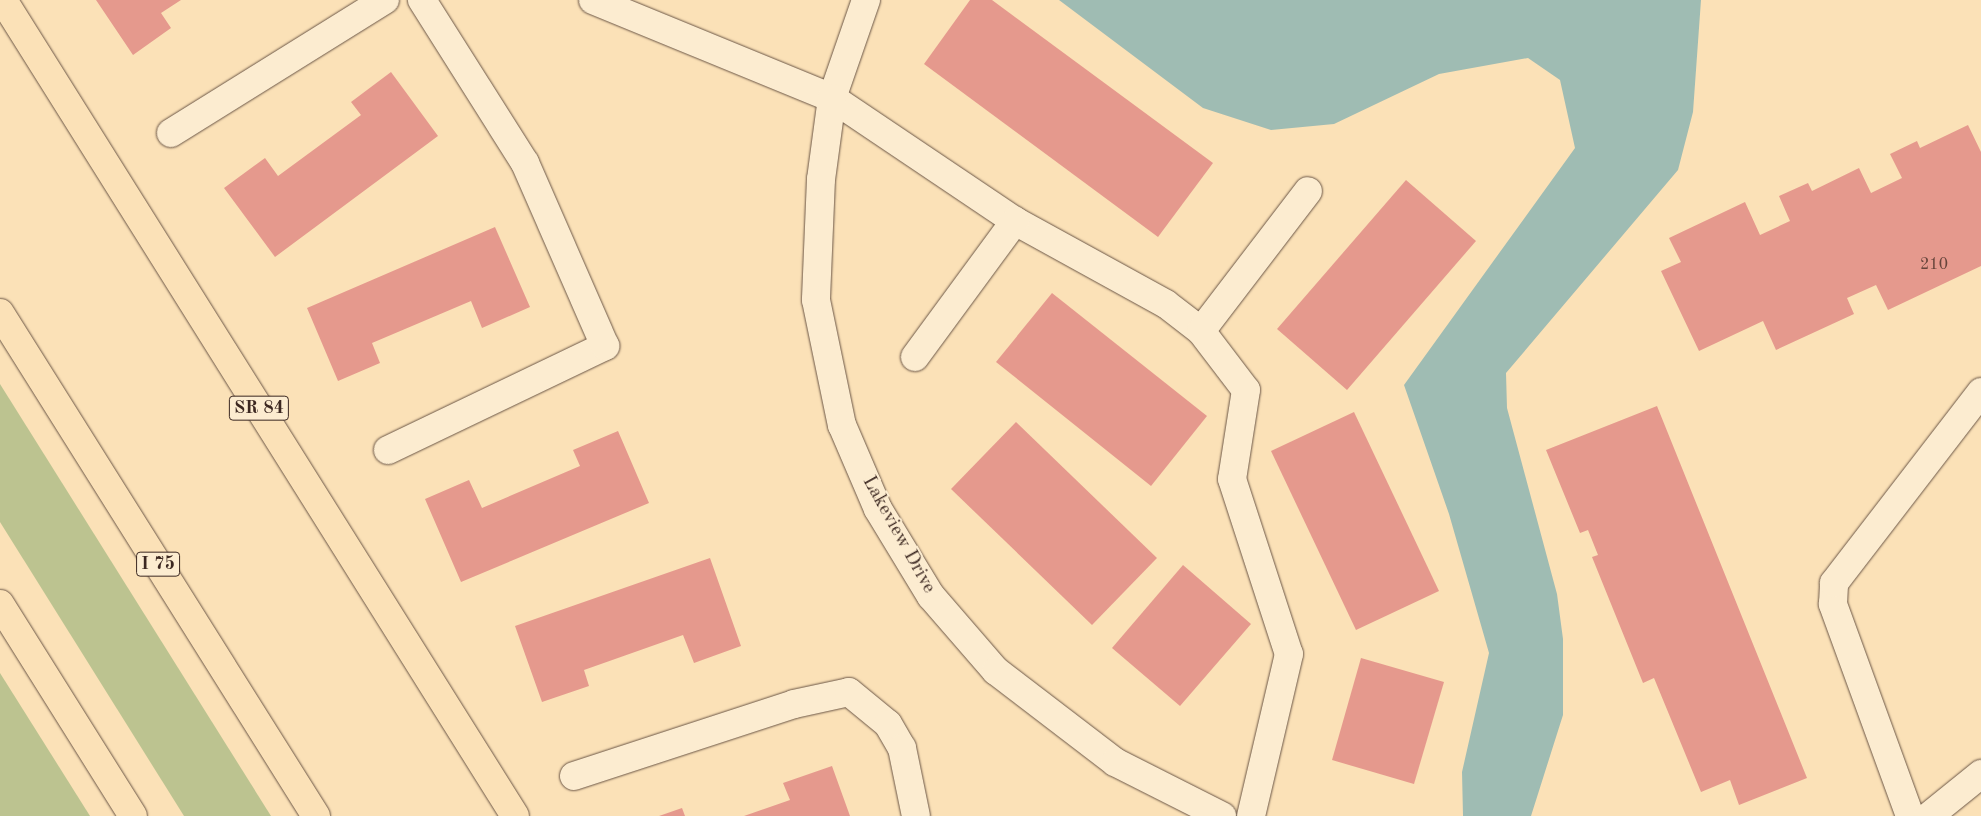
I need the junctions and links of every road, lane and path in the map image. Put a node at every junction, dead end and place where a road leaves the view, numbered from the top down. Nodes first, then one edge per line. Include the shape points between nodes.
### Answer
1 (3, 0) edge
2 (385, 0) edge
3 (422, 0) edge
4 (593, 0) edge
5 (866, 0) edge
6 (832, 98) junction
7 (171, 133) dead end
8 (1308, 191) dead end
9 (1015, 221) junction
10 (0, 313) edge
11 (1201, 331) junction
12 (915, 357) dead end
13 (1981, 392) edge
14 (388, 450) dead end
15 (0, 604) edge
16 (1981, 774) edge
17 (574, 776) dead end
18 (133, 816) edge
19 (316, 816) edge
20 (514, 816) edge
21 (916, 816) edge
22 (1222, 816) edge
23 (1252, 816) edge
24 (1910, 816) edge
25 (1929, 816) edge

1 - 20 main road, SR 84
2 - 7 street
3 - 14 street via 525,164 605,346
4 - 6 street
5 - 6 street, Lakeview Drive
6 - 9 street
6 - 22 street, Lakeview Drive via 820,179 816,300 842,425 878,509 931,596 996,671 1115,762
8 - 11 street
9 - 11 street via 1166,304
9 - 12 street
10 - 19 main road, I 75
11 - 23 street via 1246,390 1232,479 1289,654
13 - 24 street via 1834,583 1832,604
15 - 18 main road
16 - 25 street
17 - 21 street via 794,704 849,692 888,724 902,748

